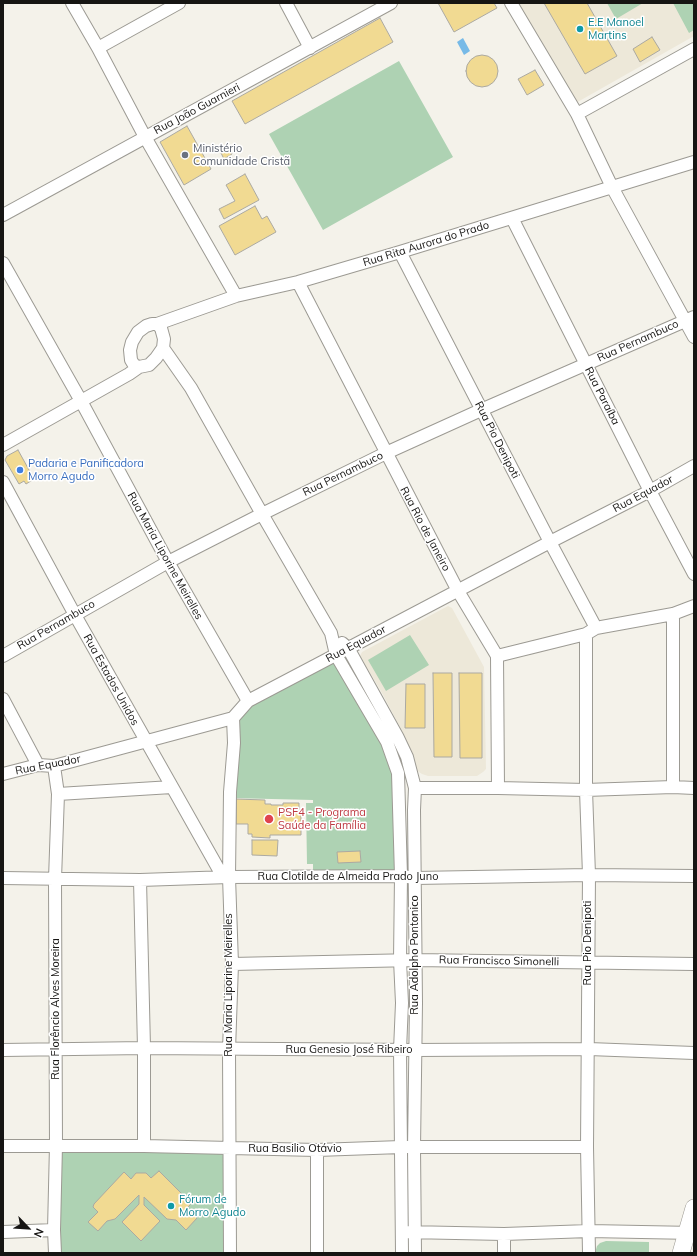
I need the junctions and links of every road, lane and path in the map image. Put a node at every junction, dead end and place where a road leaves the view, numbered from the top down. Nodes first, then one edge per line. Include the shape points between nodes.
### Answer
1 (72, 3) edge
2 (179, 3) edge
3 (286, 3) edge
4 (391, 3) edge
5 (511, 3) edge
6 (98, 48) junction
7 (310, 48) junction
8 (694, 49) edge
9 (577, 114) junction
10 (145, 137) junction
11 (694, 162) edge
12 (612, 187) junction
13 (3, 215) edge
14 (512, 218) junction
15 (400, 252) junction
16 (3, 264) edge
17 (298, 282) junction
18 (236, 296) junction
19 (690, 319) edge
20 (157, 324) junction
21 (694, 337) edge
22 (163, 348) junction
23 (586, 364) junction
24 (139, 367) junction
25 (81, 401) junction
26 (481, 410) junction
27 (3, 445) edge
28 (386, 453) junction
29 (694, 466) edge
30 (3, 482) edge
31 (650, 491) junction
32 (262, 514) junction
33 (550, 542) junction
34 (168, 562) junction
35 (694, 574) edge
36 (458, 591) junction
37 (694, 606) edge
38 (672, 614) junction
39 (75, 615) junction
40 (591, 631) junction
41 (331, 633) junction
42 (348, 648) junction
43 (336, 655) junction
44 (3, 656) edge
45 (497, 656) junction
46 (3, 699) edge
47 (248, 701) junction
48 (234, 718) junction
49 (146, 742) junction
50 (38, 765) junction
51 (54, 766) junction
52 (3, 774) edge
53 (172, 787) junction
54 (673, 787) junction
55 (415, 788) junction
56 (498, 788) junction
57 (694, 788) edge
58 (586, 790) junction
59 (58, 794) junction
60 (589, 875) junction
61 (401, 876) junction
62 (694, 876) edge
63 (226, 877) junction
64 (3, 878) edge
65 (415, 878) junction
66 (55, 879) junction
67 (140, 880) junction
68 (400, 960) junction
69 (415, 960) junction
70 (588, 962) junction
71 (232, 964) junction
72 (694, 964) edge
73 (402, 1002) junction
74 (416, 1003) junction
75 (144, 1048) junction
76 (589, 1049) junction
77 (3, 1050) edge
78 (56, 1050) junction
79 (229, 1050) junction
80 (400, 1050) junction
81 (415, 1050) junction
82 (694, 1053) edge
83 (3, 1146) edge
84 (56, 1146) junction
85 (144, 1146) junction
86 (401, 1147) junction
87 (587, 1147) junction
88 (229, 1148) junction
89 (414, 1148) junction
90 (317, 1150) junction
91 (694, 1208) edge
92 (54, 1230) junction
93 (589, 1231) junction
94 (3, 1232) edge
95 (415, 1232) junction
96 (402, 1233) junction
97 (691, 1233) edge
98 (504, 1234) junction
99 (55, 1253) edge
100 (230, 1253) edge
101 (317, 1253) edge
102 (402, 1253) edge
103 (415, 1253) edge
104 (504, 1253) edge
105 (589, 1253) edge
106 (681, 1253) edge

1 - 6 street
2 - 6 street
3 - 7 street
4 - 7 street, Rua João Guarnieri
5 - 9 street
6 - 10 street
7 - 10 street, Rua João Guarnieri
8 - 9 street
9 - 12 street
10 - 13 street, Rua João Guarnieri
10 - 18 street
11 - 12 street, Rua Rita Aurora do Prado
12 - 14 street, Rua Rita Aurora do Prado
12 - 19 street
14 - 15 street, Rua Rita Aurora do Prado
14 - 23 street, Rua Paraíba
15 - 17 street, Rua Rita Aurora do Prado
15 - 26 street, Rua Pio Denipoti
16 - 25 street, Rua Maria Liporine Meirelles
17 - 18 street, Rua Rita Aurora do Prado
17 - 28 street, Rua Rio de Janeiro
18 - 20 street, Rua Rita Aurora do Prado
19 - 21 street
19 - 23 street, Rua Pernambuco
20 - 22 street via 163,333
20 - 24 street via 146,326 138,332 132,342 131,360
22 - 24 street via 150,364
22 - 32 street, Rua Adolpho Pontonico via 191,388
23 - 26 street, Rua Pernambuco
23 - 31 street, Rua Paraíba
24 - 25 street
25 - 27 street
25 - 34 street, Rua Maria Liporine Meirelles
26 - 28 street, Rua Pernambuco
26 - 33 street, Rua Pio Denipoti
28 - 32 street, Rua Pernambuco
28 - 36 street, Rua Rio de Janeiro
29 - 31 street, Rua Equador
30 - 39 street, Rua Estados Unidos
31 - 33 street, Rua Equador
31 - 35 street, Rua Paraíba
32 - 34 street, Rua Pernambuco
32 - 41 street, Rua Adolpho Pontonico
33 - 36 street, Rua Equador
33 - 40 street, Rua Pio Denipoti
34 - 39 street, Rua Pernambuco
34 - 47 street, Rua Maria Liporine Meirelles
36 - 42 street, Rua Equador
36 - 45 street, Rua Rio de Janeiro
37 - 38 street
38 - 40 street
38 - 54 street
39 - 44 street, Rua Pernambuco
39 - 49 street, Rua Estados Unidos
40 - 45 street
40 - 58 street, Rua Pio Denipoti
41 - 42 street, Rua Adolpho Pontonico
41 - 43 street, Rua Adolpho Pontonico
42 - 43 street, Rua Equador
42 - 55 street, Rua Adolpho Pontonico via 398,738 407,758
43 - 47 street, Rua Equador
43 - 61 street, Rua Adolpho Pontonico via 387,742 394,759 399,788
45 - 56 street
46 - 50 street
47 - 48 street, Rua Equador
48 - 49 street, Rua Equador
48 - 63 street, Rua Maria Liporine Meirelles
49 - 51 street, Rua Equador
49 - 53 street, Rua Estados Unidos
50 - 51 street, Rua Equador
50 - 52 street, Rua Equador
51 - 59 street, Rua Florêncio Alves Moreira
53 - 59 street
53 - 63 street, Rua Estados Unidos
54 - 57 street
54 - 58 street
55 - 56 street
55 - 65 street, Rua Adolpho Pontonico
56 - 58 street
58 - 60 street, Rua Pio Denipoti
59 - 66 street, Rua Florêncio Alves Moreira
60 - 62 street, Rua Clotilde de Almeida Prado Juno
60 - 65 street, Rua Clotilde de Almeida Prado Juno
60 - 70 street, Rua Pio Denipoti
61 - 63 street, Rua Clotilde de Almeida Prado Juno
61 - 65 street, Rua Clotilde de Almeida Prado Juno
61 - 68 street, Rua Adolpho Pontonico
63 - 67 street, Rua Clotilde de Almeida Prado Juno
63 - 71 street, Rua Maria Liporine Meirelles
64 - 66 street, Rua Clotilde de Almeida Prado Juno
65 - 69 street, Rua Adolpho Pontonico
66 - 67 street, Rua Clotilde de Almeida Prado Juno
66 - 78 street, Rua Florêncio Alves Moreira
67 - 75 street
68 - 69 street, Rua Francisco Simonelli
68 - 71 street, Rua Francisco Simonelli
68 - 73 street, Rua Adolpho Pontonico
69 - 70 street, Rua Francisco Simonelli
69 - 74 street, Rua Adolpho Pontonico
70 - 72 street, Rua Francisco Simonelli
70 - 76 street, Rua Pio Denipoti
71 - 79 street, Rua Maria Liporine Meirelles
73 - 74 street
73 - 80 street, Rua Adolpho Pontonico
74 - 81 street, Rua Adolpho Pontonico
75 - 78 street, Rua Genesio José Ribeiro
75 - 79 street, Rua Genesio José Ribeiro
75 - 85 street
76 - 81 street, Rua Genesio José Ribeiro
76 - 82 street, Rua Genesio José Ribeiro
76 - 87 street, Rua Pio Denipoti
77 - 78 street, Rua Genesio José Ribeiro
78 - 84 street, Rua Florêncio Alves Moreira
79 - 80 street, Rua Genesio José Ribeiro
79 - 88 street, Rua Maria Liporine Meirelles
80 - 81 street, Rua Genesio José Ribeiro
80 - 86 street, Rua Adolpho Pontonico
81 - 89 street, Rua Adolpho Pontonico
83 - 84 street, Rua Basilio Otávio
84 - 85 street, Rua Basilio Otávio
84 - 92 street, Rua Florêncio Alves Moreira
85 - 88 street, Rua Basilio Otávio
86 - 89 street, Rua Basilio Otávio
86 - 90 street, Rua Basilio Otávio
86 - 96 street, Rua Adolpho Pontonico
87 - 89 street, Rua Basilio Otávio
87 - 93 street, Rua Pio Denipoti
88 - 90 street, Rua Basilio Otávio
88 - 100 street, Rua Maria Liporine Meirelles
89 - 95 street, Rua Adolpho Pontonico
90 - 101 street
91 - 97 main road
92 - 94 street
92 - 99 street, Rua Florêncio Alves Moreira
93 - 97 street
93 - 98 street
93 - 105 street, Rua Pio Denipoti
95 - 96 street
95 - 98 street
95 - 103 street, Rua Adolpho Pontonico
96 - 102 street, Rua Adolpho Pontonico
97 - 106 main road
98 - 104 street

